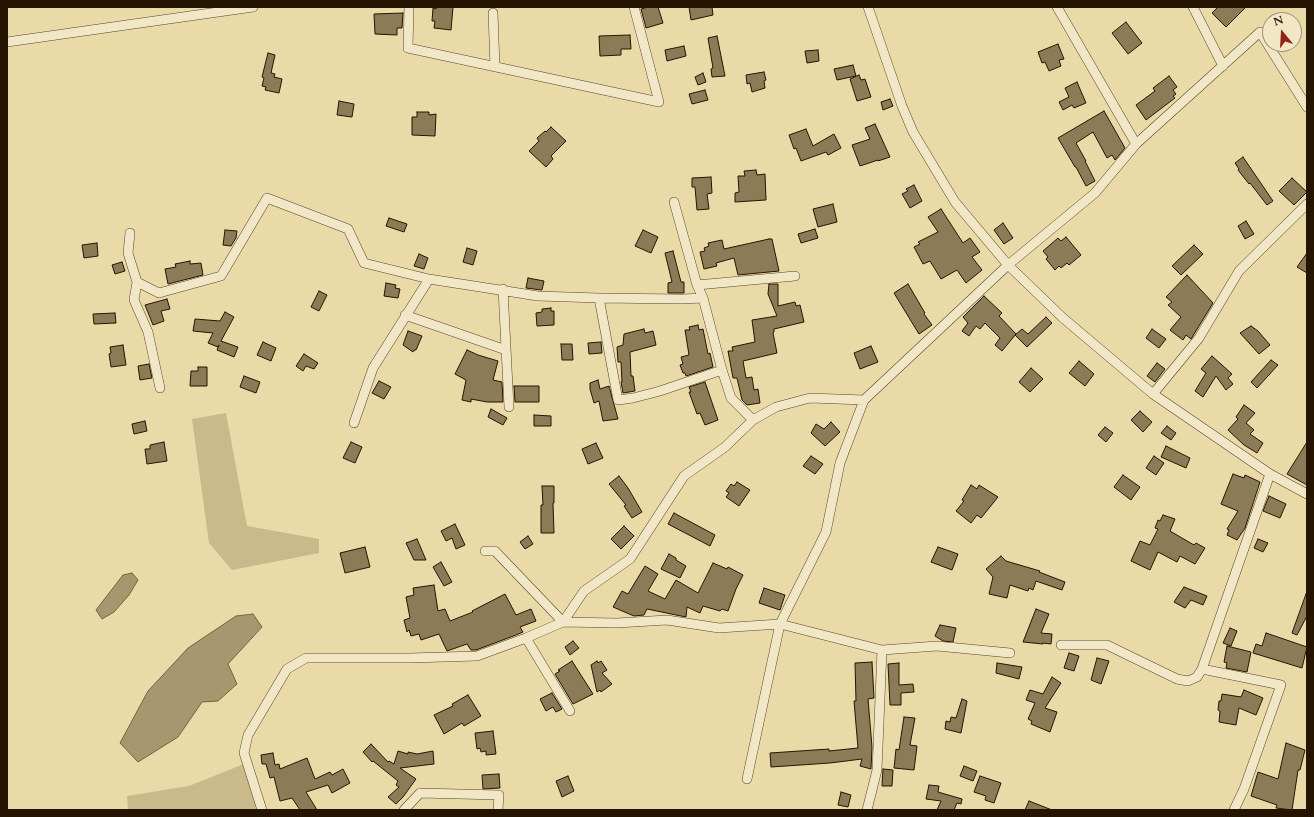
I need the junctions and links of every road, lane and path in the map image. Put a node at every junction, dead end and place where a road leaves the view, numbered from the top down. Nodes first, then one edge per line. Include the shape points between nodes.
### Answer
1 (253, 7) edge
2 (409, 7) edge
3 (634, 7) edge
4 (868, 7) edge
5 (1057, 7) edge
6 (1193, 7) edge
7 (493, 13) dead end
8 (7, 42) edge
9 (1223, 66) junction
10 (495, 67) junction
11 (1307, 107) edge
12 (1136, 144) junction
13 (674, 202) dead end
14 (1307, 204) edge
15 (130, 233) dead end
16 (1008, 266) junction
17 (795, 276) dead end
18 (428, 279) junction
19 (137, 282) junction
20 (697, 285) junction
21 (503, 290) junction
22 (599, 298) junction
23 (703, 298) junction
24 (405, 315) junction
25 (506, 350) junction
26 (722, 370) junction
27 (160, 388) dead end
28 (1154, 394) junction
29 (864, 400) junction
30 (509, 407) dead end
31 (753, 420) junction
32 (354, 423) dead end
33 (1270, 474) junction
34 (1307, 494) edge
35 (485, 551) dead end
36 (563, 622) junction
37 (780, 624) junction
38 (526, 638) junction
39 (1061, 645) dead end
40 (882, 650) junction
41 (1010, 653) dead end
42 (1202, 669) junction
43 (570, 711) dead end
44 (746, 779) dead end
45 (262, 810) edge
46 (404, 810) edge
47 (498, 810) edge
48 (867, 810) edge
49 (1234, 810) edge

1 - 8 street
2 - 10 street via 408,48
3 - 10 street via 659,102
4 - 16 street via 913,132 955,202
5 - 12 street
6 - 9 street
7 - 10 street
9 - 11 street via 1260,32
9 - 12 street
12 - 16 street via 1095,193
13 - 20 street
14 - 28 street via 1239,271 1199,338
15 - 19 street via 128,252
16 - 28 street via 1063,318
16 - 29 street
17 - 20 street
18 - 19 street via 364,263 348,229 267,198 221,276 159,293
18 - 21 street
18 - 24 street
19 - 27 street via 134,300 148,332
20 - 23 street
21 - 22 street via 538,296
21 - 25 street
22 - 23 street
22 - 26 street via 618,400 660,391
23 - 26 street
24 - 25 street
24 - 32 street via 373,368
25 - 30 street
26 - 31 street via 731,398
28 - 33 street
29 - 31 street via 810,398 776,407
29 - 37 street via 840,463 826,532
31 - 36 street via 725,447 684,476 630,559 584,591
33 - 34 street
33 - 42 street
35 - 36 street via 495,551
36 - 37 street via 617,624 667,620 720,628
36 - 38 street
37 - 40 street
37 - 44 street
38 - 43 street
38 - 45 street via 477,656 306,658 288,669 248,735 244,753
39 - 42 street via 1107,645 1178,679 1188,681 1197,677
40 - 41 street via 937,646
40 - 48 street via 878,770
42 - 49 street via 1281,685
46 - 47 street via 420,794 499,795

